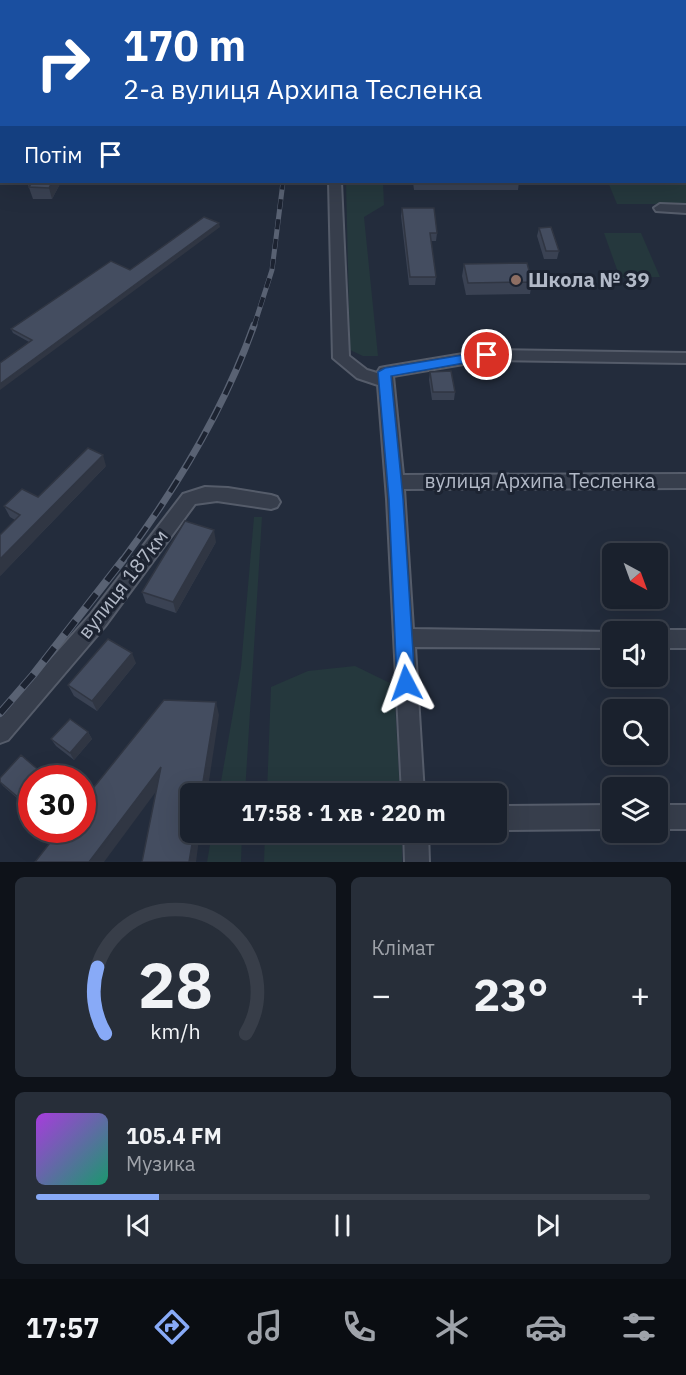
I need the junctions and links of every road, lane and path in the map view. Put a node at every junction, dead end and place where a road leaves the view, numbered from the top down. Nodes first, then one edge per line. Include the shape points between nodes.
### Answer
1 (335, 183) edge
2 (660, 208) dead end
3 (686, 209) edge
4 (686, 358) edge
5 (385, 381) junction
6 (686, 481) edge
7 (395, 482) junction
8 (272, 502) dead end
9 (403, 638) junction
10 (602, 639) edge
11 (668, 639) edge
12 (686, 639) edge
13 (0, 732) edge
14 (413, 783) edge
15 (668, 817) edge
16 (686, 817) edge
17 (507, 818) edge
18 (602, 818) edge
19 (416, 843) edge
20 (417, 862) edge

1 - 5 street via 341,358 362,374
2 - 3 street
4 - 5 street via 487,355 385,372
5 - 7 street
6 - 7 street, вулиця Архипа Тесленка
7 - 9 street
8 - 13 street, вулиця 187км via 205,493 189,499 98,620
9 - 10 street
9 - 14 street
11 - 12 street
15 - 16 street
17 - 18 street
19 - 20 street

